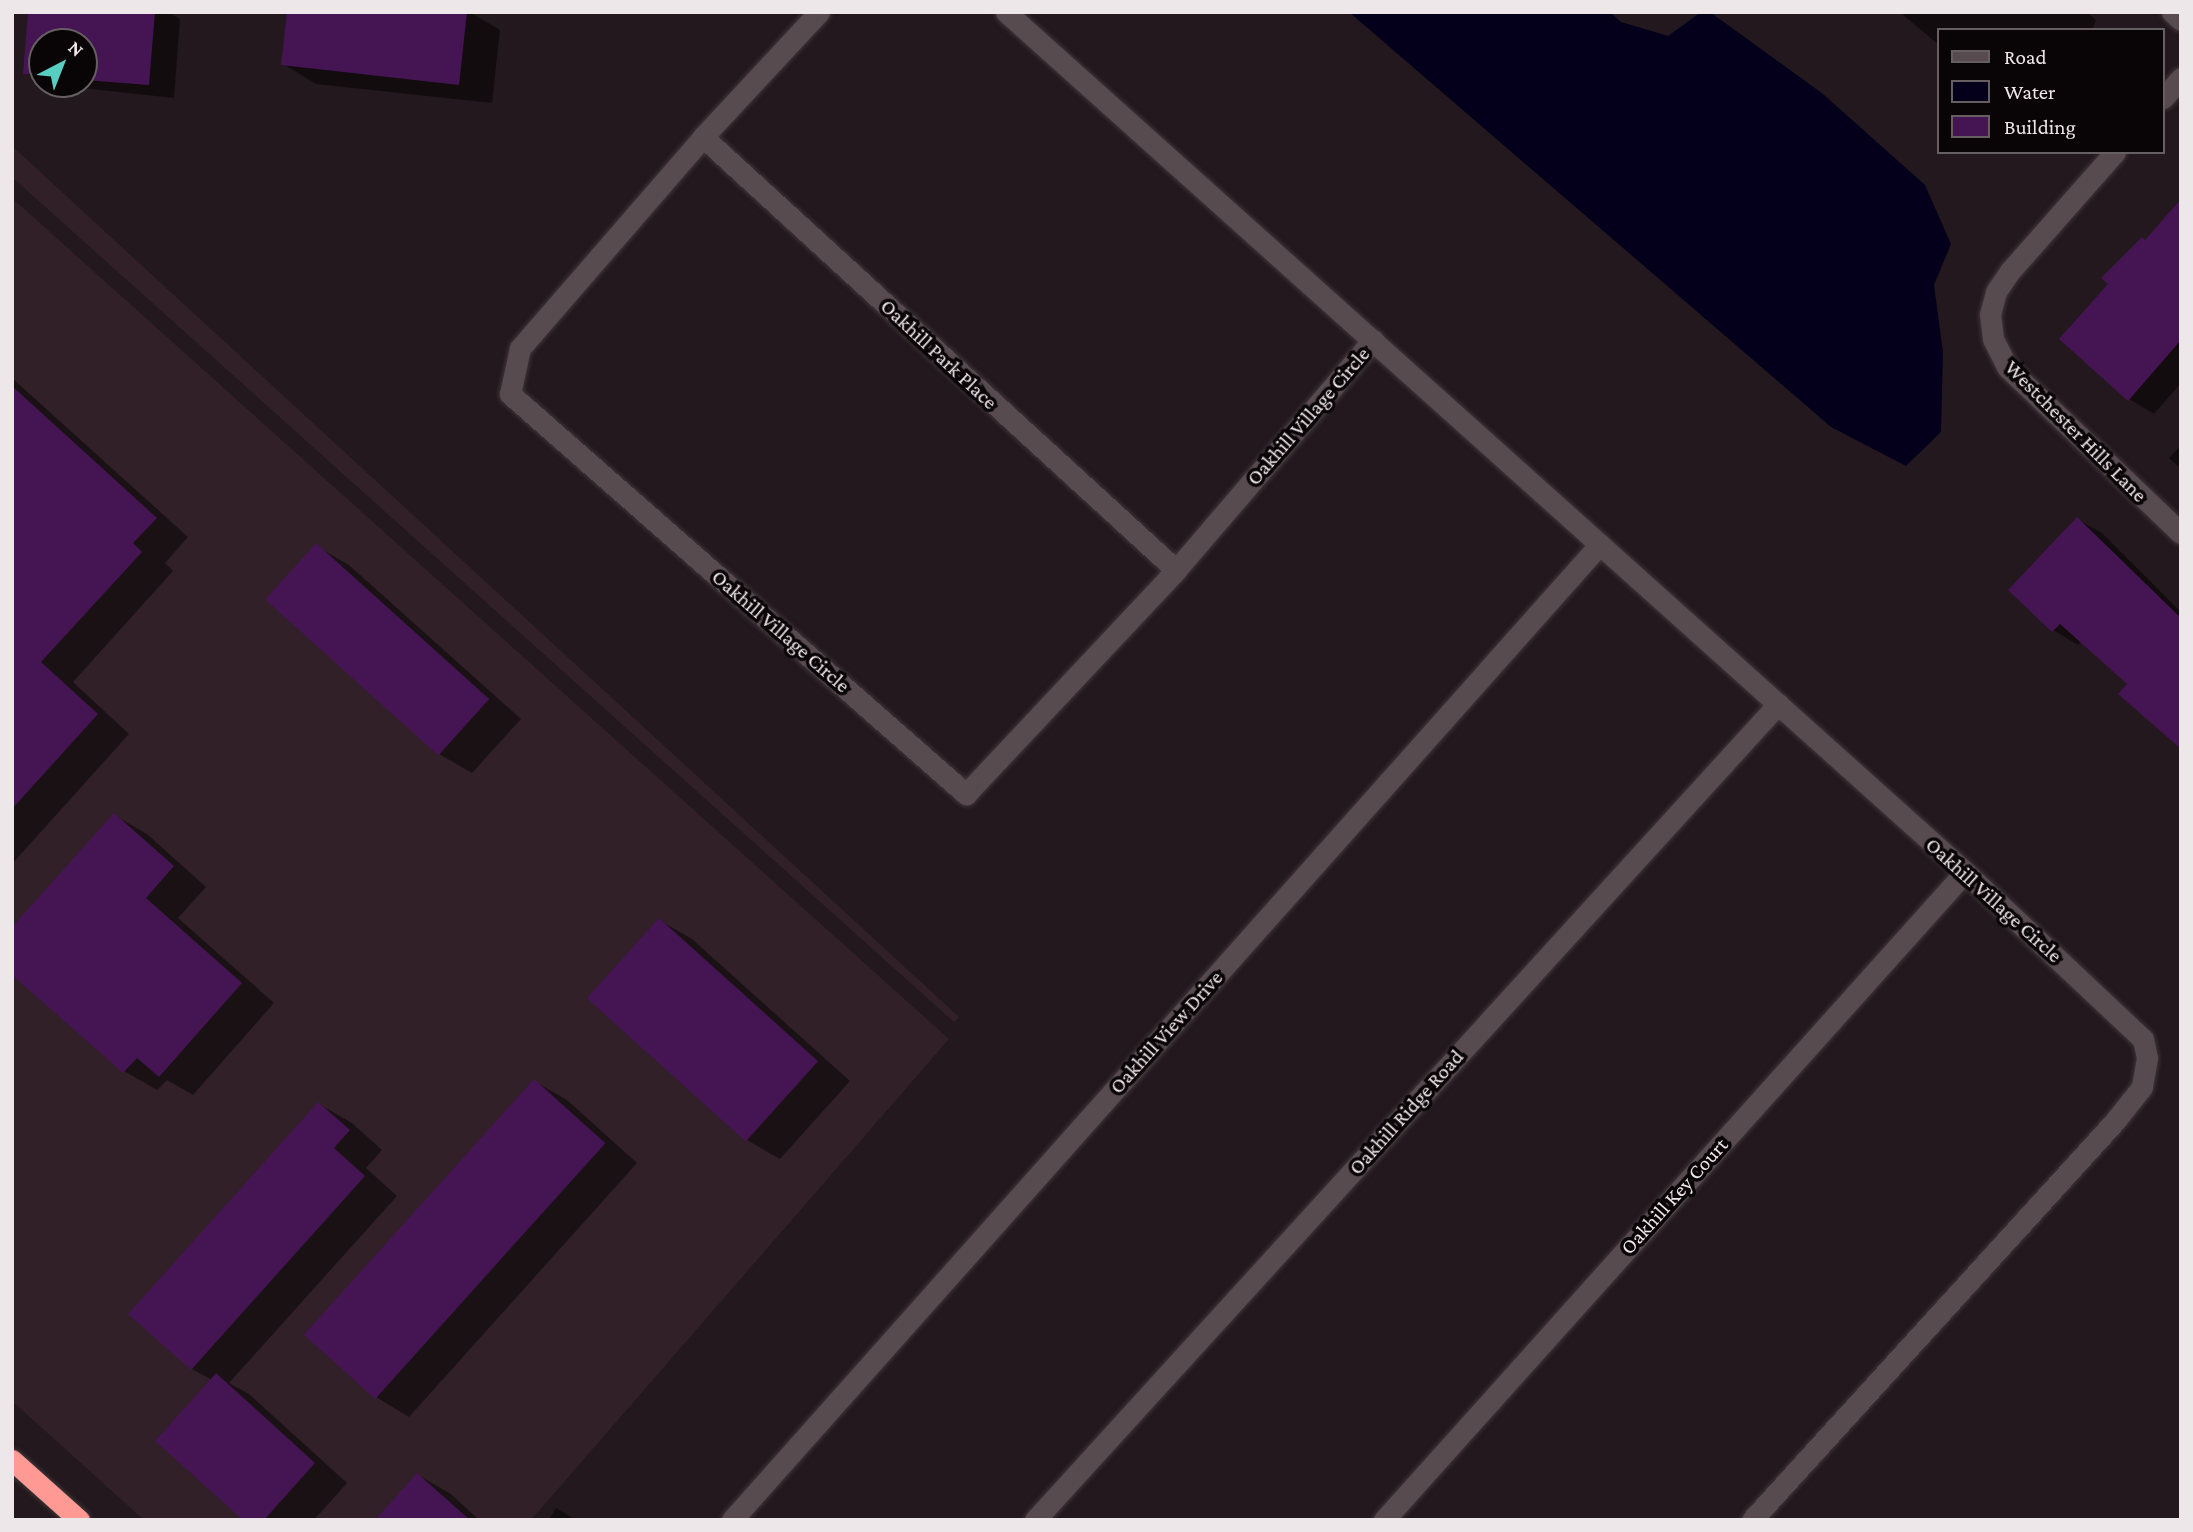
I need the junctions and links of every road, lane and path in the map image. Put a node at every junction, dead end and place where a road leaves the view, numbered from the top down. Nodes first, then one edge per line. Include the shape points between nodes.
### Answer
1 (819, 12) edge
2 (1006, 12) edge
3 (2172, 12) edge
4 (2181, 20) edge
5 (2181, 78) edge
6 (2165, 96) edge
7 (703, 137) junction
8 (2113, 154) edge
9 (1373, 340) junction
10 (2181, 533) edge
11 (1600, 544) junction
12 (1176, 570) junction
13 (1777, 704) junction
14 (1965, 872) junction
15 (12, 1460) edge
16 (79, 1520) edge
17 (732, 1520) edge
18 (1035, 1520) edge
19 (1384, 1520) edge
20 (1752, 1520) edge

1 - 7 street, Oakhill Village Circle
2 - 9 street, Oakhill Village Circle
3 - 4 street
5 - 6 street
7 - 12 street, Oakhill Park Place
7 - 12 street, Oakhill Village Circle via 520,348 510,394 967,794
8 - 10 street, Westchester Hills Lane via 2003,281 1990,314 1993,339 2007,367
9 - 11 street, Oakhill Village Circle
9 - 12 street, Oakhill Village Circle
11 - 13 street, Oakhill Village Circle
11 - 17 street, Oakhill View Drive
13 - 14 street, Oakhill Village Circle
13 - 18 street, Oakhill Ridge Road
14 - 19 street, Oakhill Key Court
14 - 20 street, Oakhill Village Circle via 2137,1032 2147,1058 2142,1087 2093,1147
15 - 16 highway

